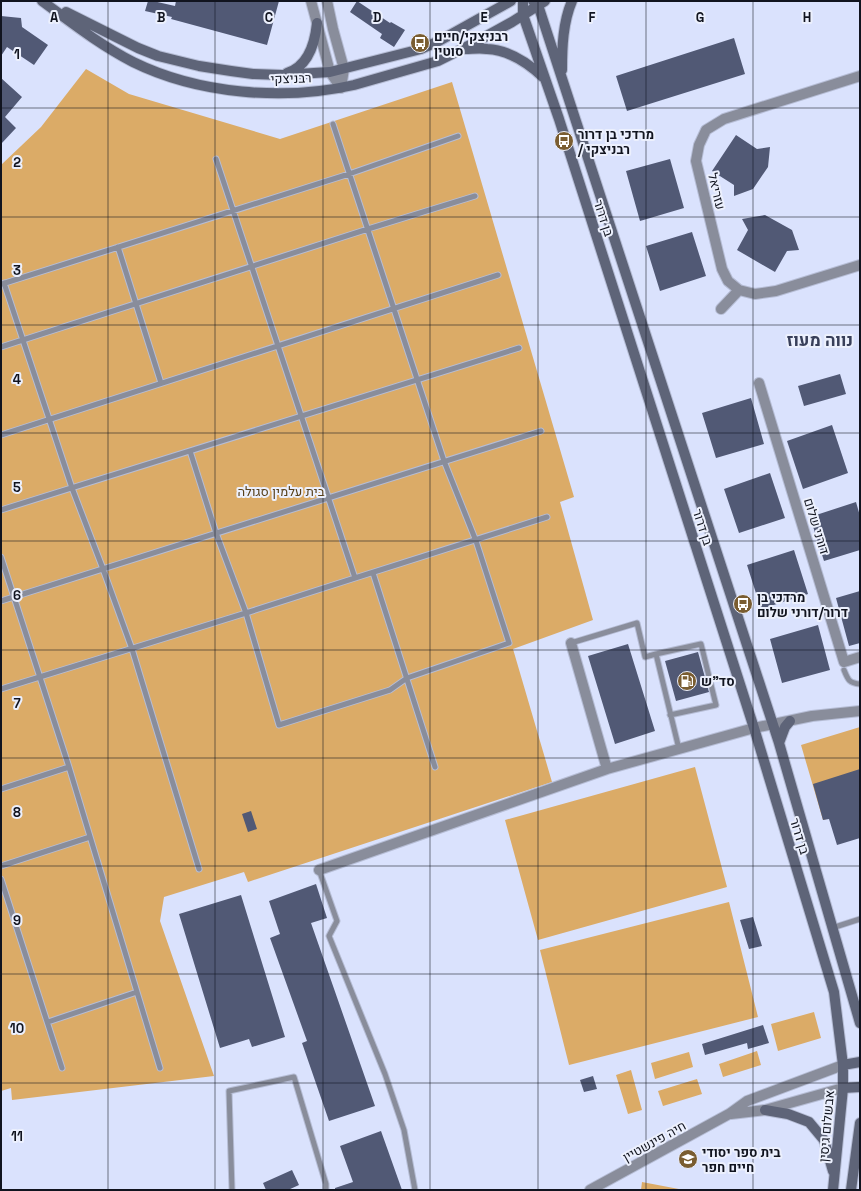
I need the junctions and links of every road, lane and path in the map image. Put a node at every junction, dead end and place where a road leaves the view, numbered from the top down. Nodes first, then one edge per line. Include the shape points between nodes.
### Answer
1 (42, 1) edge
2 (311, 1) edge
3 (327, 1) edge
4 (511, 1) edge
5 (523, 1) edge
6 (572, 1) edge
7 (539, 2) edge
8 (523, 15) junction
9 (317, 23) junction
10 (461, 49) junction
11 (344, 69) junction
12 (330, 72) junction
13 (282, 75) junction
14 (860, 76) edge
15 (562, 78) junction
16 (544, 79) junction
17 (341, 88) junction
18 (333, 124) dead end
19 (458, 136) dead end
20 (216, 159) dead end
21 (349, 174) junction
22 (475, 196) dead end
23 (233, 211) junction
24 (368, 229) junction
25 (118, 247) junction
26 (860, 265) edge
27 (252, 267) junction
28 (498, 275) dead end
29 (2, 284) edge
30 (739, 290) junction
31 (136, 304) junction
32 (393, 308) junction
33 (721, 309) dead end
34 (23, 340) junction
35 (278, 345) junction
36 (1, 347) edge
37 (518, 348) dead end
38 (417, 380) junction
39 (161, 383) junction
40 (760, 383) dead end
41 (301, 416) junction
42 (49, 419) junction
43 (541, 431) dead end
44 (1, 435) edge
45 (190, 451) junction
46 (444, 461) junction
47 (72, 488) junction
48 (328, 498) junction
49 (1, 510) edge
50 (548, 518) dead end
51 (216, 533) junction
52 (476, 541) junction
53 (1, 557) edge
54 (103, 569) junction
55 (373, 572) junction
56 (355, 578) junction
57 (14, 597) junction
58 (1, 601) edge
59 (246, 614) junction
60 (571, 643) joint
61 (132, 649) junction
62 (656, 654) junction
63 (860, 657) edge
64 (844, 670) dead end
65 (40, 676) junction
66 (407, 678) junction
67 (860, 684) edge
68 (1, 689) edge
69 (860, 711) edge
70 (670, 715) junction
71 (790, 721) junction
72 (772, 725) junction
73 (754, 728) junction
74 (779, 743) junction
75 (679, 749) junction
76 (69, 766) junction
77 (435, 767) dead end
78 (607, 769) junction
79 (1, 789) edge
80 (90, 837) junction
81 (1, 866) edge
82 (199, 869) dead end
83 (319, 870) joint
84 (1, 880) edge
85 (860, 919) edge
86 (832, 928) junction
87 (137, 992) junction
88 (48, 1022) junction
89 (860, 1023) edge
90 (860, 1062) edge
91 (843, 1065) junction
92 (62, 1068) dead end
93 (160, 1068) dead end
94 (860, 1087) edge
95 (843, 1088) junction
96 (765, 1110) junction
97 (729, 1114) junction
98 (860, 1123) edge
99 (860, 1172) edge
100 (835, 1179) junction
101 (232, 1190) edge
102 (326, 1190) edge
103 (415, 1190) edge
104 (590, 1190) edge
105 (833, 1190) edge
106 (852, 1190) edge

1 - 13 street, רבניצקי via 158,56 231,71
1 - 17 street, רבניצקי via 100,43 133,62 191,83 264,92 298,93
2 - 9 street
3 - 11 street
4 - 11 street, רבניצקי via 420,49
5 - 8 street, בן דרור
6 - 15 street via 562,46
7 - 8 street, רבניצקי
7 - 15 street, בן דרור
8 - 10 street, רבניצקי
8 - 16 street, בן דרור
9 - 12 street
9 - 13 street via 309,56 302,65
10 - 16 street via 488,49 506,53 533,68
10 - 17 street, רבניצקי via 424,66
11 - 12 street, רבניצקי
11 - 17 street
12 - 13 street, רבניצקי
12 - 17 street
14 - 30 street, עזריאל via 724,119 706,130 699,145 696,161 722,269 728,282
15 - 72 street, בן דרור
16 - 73 street, בן דרור
18 - 21 lane
19 - 21 lane
20 - 23 lane
21 - 23 lane
21 - 24 lane
22 - 24 lane
23 - 25 lane
23 - 27 lane
24 - 27 lane
24 - 32 lane
25 - 29 lane
25 - 31 lane
26 - 30 street via 776,291 755,294
27 - 31 lane
27 - 35 lane
28 - 32 lane
29 - 34 lane
30 - 33 street
31 - 34 lane
31 - 39 lane
32 - 35 lane
32 - 38 lane
34 - 36 lane
34 - 42 lane
35 - 39 lane
35 - 41 lane
37 - 38 lane
38 - 41 lane
38 - 46 lane
39 - 42 lane
40 - 63 street, דורני שלום via 844,662
41 - 45 lane
41 - 48 lane
42 - 44 lane
42 - 47 lane
43 - 46 lane
45 - 47 lane
45 - 51 lane
46 - 48 lane
46 - 52 lane
47 - 49 lane
47 - 54 lane
48 - 51 lane
48 - 56 lane
50 - 52 lane
51 - 54 lane
51 - 59 lane
52 - 55 lane
52 - 66 lane via 509,643
53 - 57 lane
54 - 57 lane
54 - 61 lane
55 - 56 lane
55 - 66 lane
56 - 59 lane
57 - 58 lane
57 - 65 lane
59 - 61 lane
59 - 66 lane via 279,725 390,690
60 - 62 lane via 637,623 645,657
60 - 78 street
61 - 65 lane
61 - 82 lane
62 - 70 lane
62 - 70 lane via 701,644 716,705
64 - 67 lane via 848,679 854,684
65 - 68 lane
65 - 76 lane
66 - 77 lane
69 - 71 street
70 - 75 lane
71 - 72 street
71 - 74 street
72 - 73 street
72 - 74 street, בן דרור
73 - 75 street
73 - 91 street, בן דרור via 834,992
74 - 86 street, בן דרור
75 - 78 street
76 - 79 lane
76 - 80 lane
78 - 83 street
80 - 81 lane
80 - 87 lane
83 - 103 lane via 337,921 329,936 385,1074 404,1130
84 - 88 lane
85 - 86 lane
86 - 89 street, בן דרור
87 - 88 lane
87 - 93 lane
88 - 92 lane
90 - 91 street
91 - 95 street, אבשלום גיסין
91 - 97 street, חיה פינשטיין via 747,1100
94 - 95 street
95 - 96 street, חיה פינשטיין
95 - 100 street, אבשלום גיסין
96 - 97 street, חיה פינשטיין
96 - 100 street via 788,1114 809,1122 824,1140
97 - 104 street, חיה פינשטיין
98 - 106 street
99 - 106 street
100 - 105 street, אבשלום גיסין
101 - 102 lane via 229,1091 294,1077

